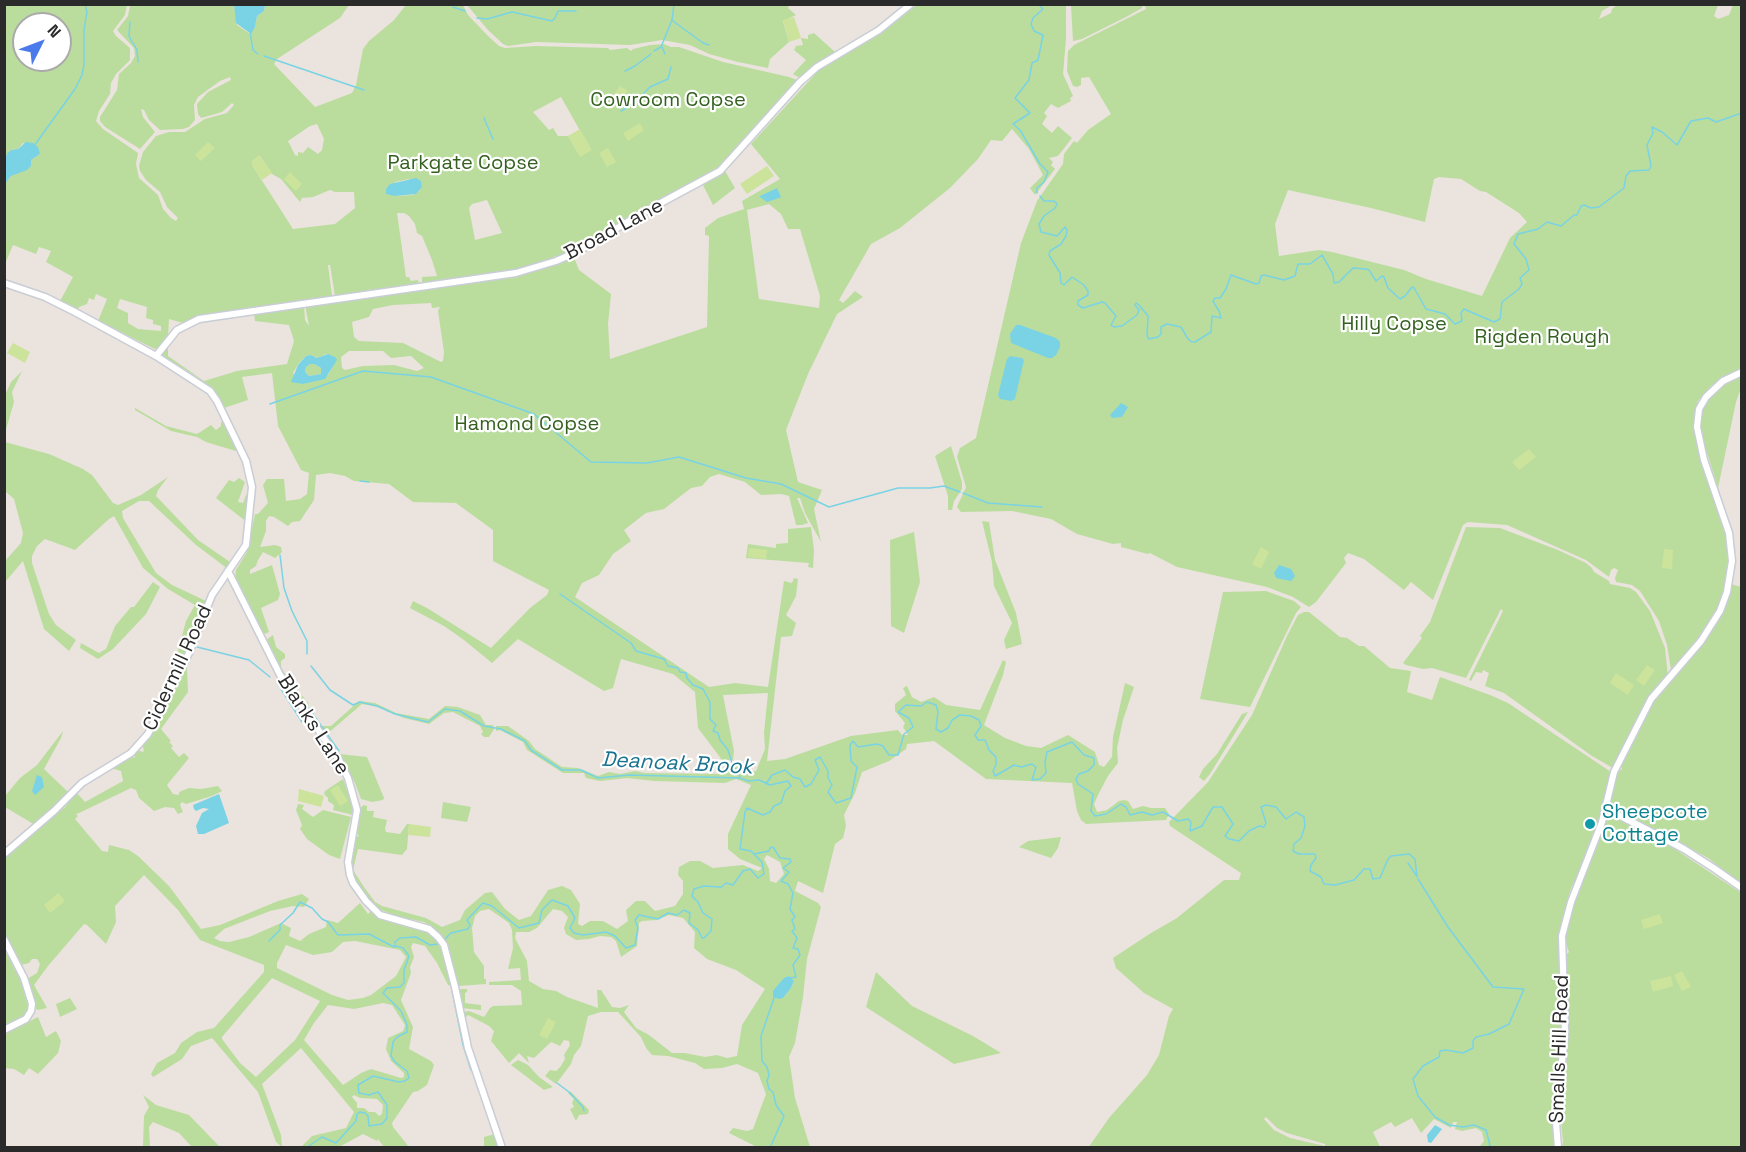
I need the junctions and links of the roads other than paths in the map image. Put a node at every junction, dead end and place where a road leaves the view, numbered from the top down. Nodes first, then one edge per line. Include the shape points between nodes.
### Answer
1 (911, 4) edge
2 (4, 283) edge
3 (156, 356) junction
4 (1742, 372) edge
5 (228, 571) junction
6 (1605, 808) junction
7 (4, 854) edge
8 (1742, 888) edge
9 (4, 939) edge
10 (4, 1030) edge
11 (502, 1148) edge
12 (1558, 1148) edge

1 - 3 street, Broad Lane via 800,82 720,171 579,251 516,273 199,319 177,330
2 - 3 street, Cidermill Road via 58,303
3 - 5 street, Cidermill Road via 213,394 249,469 252,487 248,538
4 - 6 street, Smalls Hill Road via 1723,381 1706,397 1699,409 1697,427 1732,547 1728,592 1701,641 1648,705 1614,771
5 - 7 street, Cidermill Road via 212,595 189,652 144,740 131,753 82,783
5 - 11 street, Blanks Lane via 280,675 339,760 352,788 357,818 348,862 353,883 380,915 422,926 442,943 468,1048
6 - 8 street via 1684,849
6 - 12 street, Smalls Hill Road via 1599,833 1570,902 1562,936 1565,1032 1556,1122
9 - 10 street via 32,1004 26,1018

